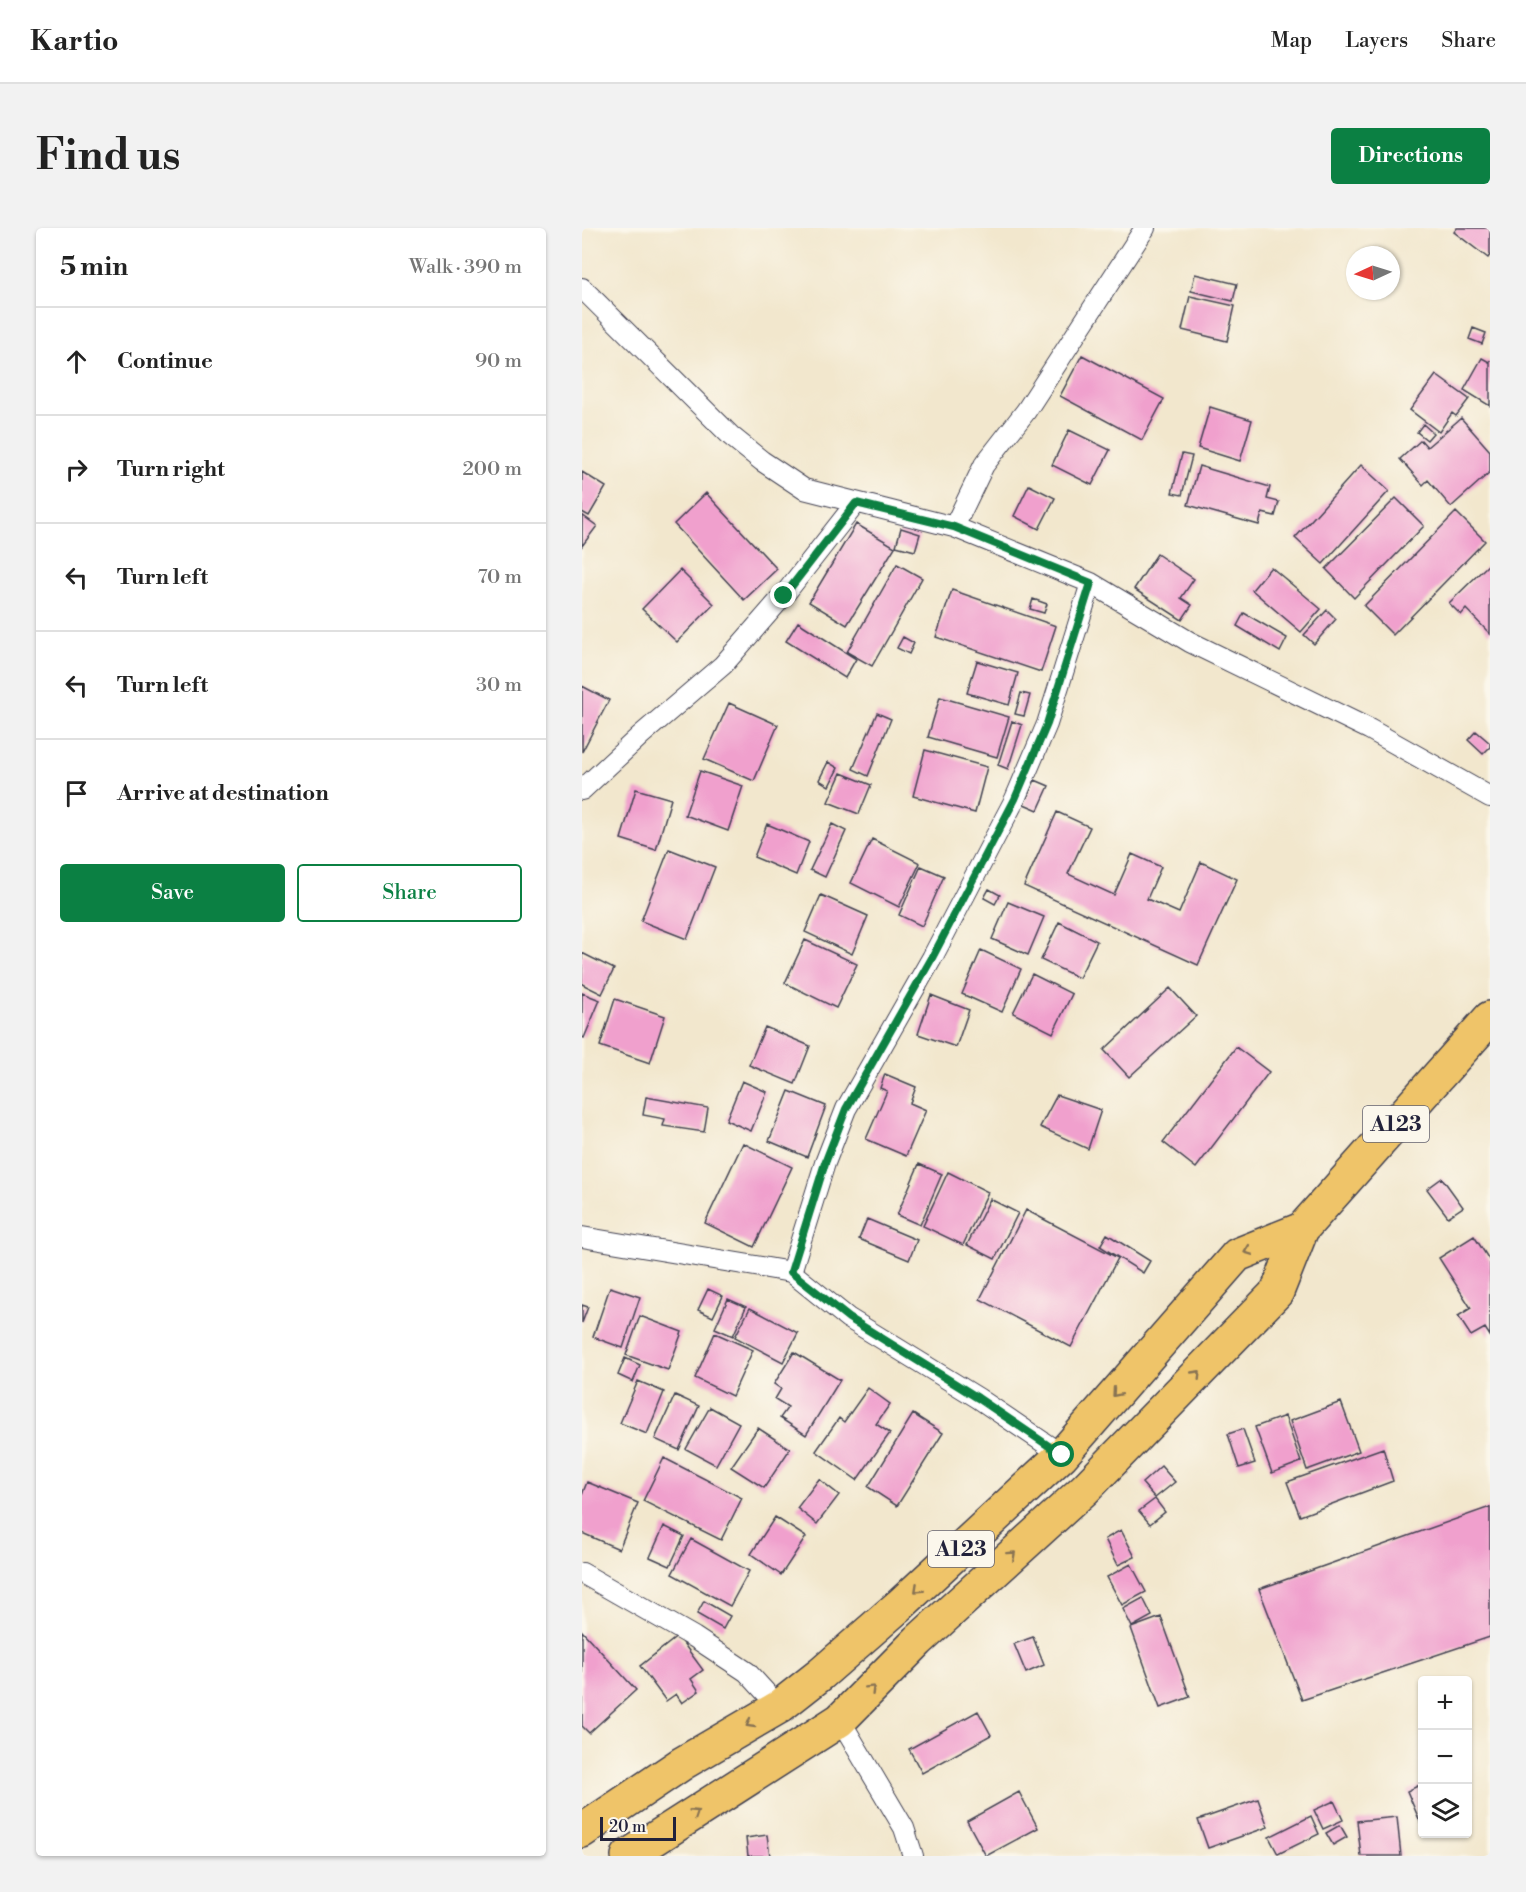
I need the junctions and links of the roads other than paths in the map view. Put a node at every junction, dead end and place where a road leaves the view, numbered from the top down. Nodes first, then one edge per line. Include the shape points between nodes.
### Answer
1 (1145, 228) edge
2 (582, 288) edge
3 (856, 503) junction
4 (954, 527) junction
5 (1091, 583) junction
6 (582, 790) edge
7 (1490, 797) edge
8 (1490, 1018) edge
9 (1302, 1230) junction
10 (582, 1238) edge
11 (791, 1272) junction
12 (1062, 1455) junction
13 (582, 1573) edge
14 (779, 1707) junction
15 (840, 1720) junction
16 (582, 1831) edge
17 (628, 1856) edge
18 (914, 1856) edge

1 - 4 street via 1026,411 984,465
2 - 3 street via 738,442 804,489
3 - 4 street
3 - 6 street via 784,596 723,665
4 - 5 street
5 - 7 street via 1190,642 1369,729
5 - 11 street via 1047,724 1015,799 932,958 846,1109
8 - 9 highway, A123
9 -> 12 highway, A123 via 1237,1255
15 -> 9 highway, A123 via 918,1641 1085,1489 1277,1292
10 - 11 street
11 - 12 street via 849,1318
12 -> 14 highway, A123 via 900,1605
13 - 14 street via 747,1672
14 -> 16 highway, A123 via 683,1763
17 -> 15 highway, A123
15 - 18 street via 904,1828

